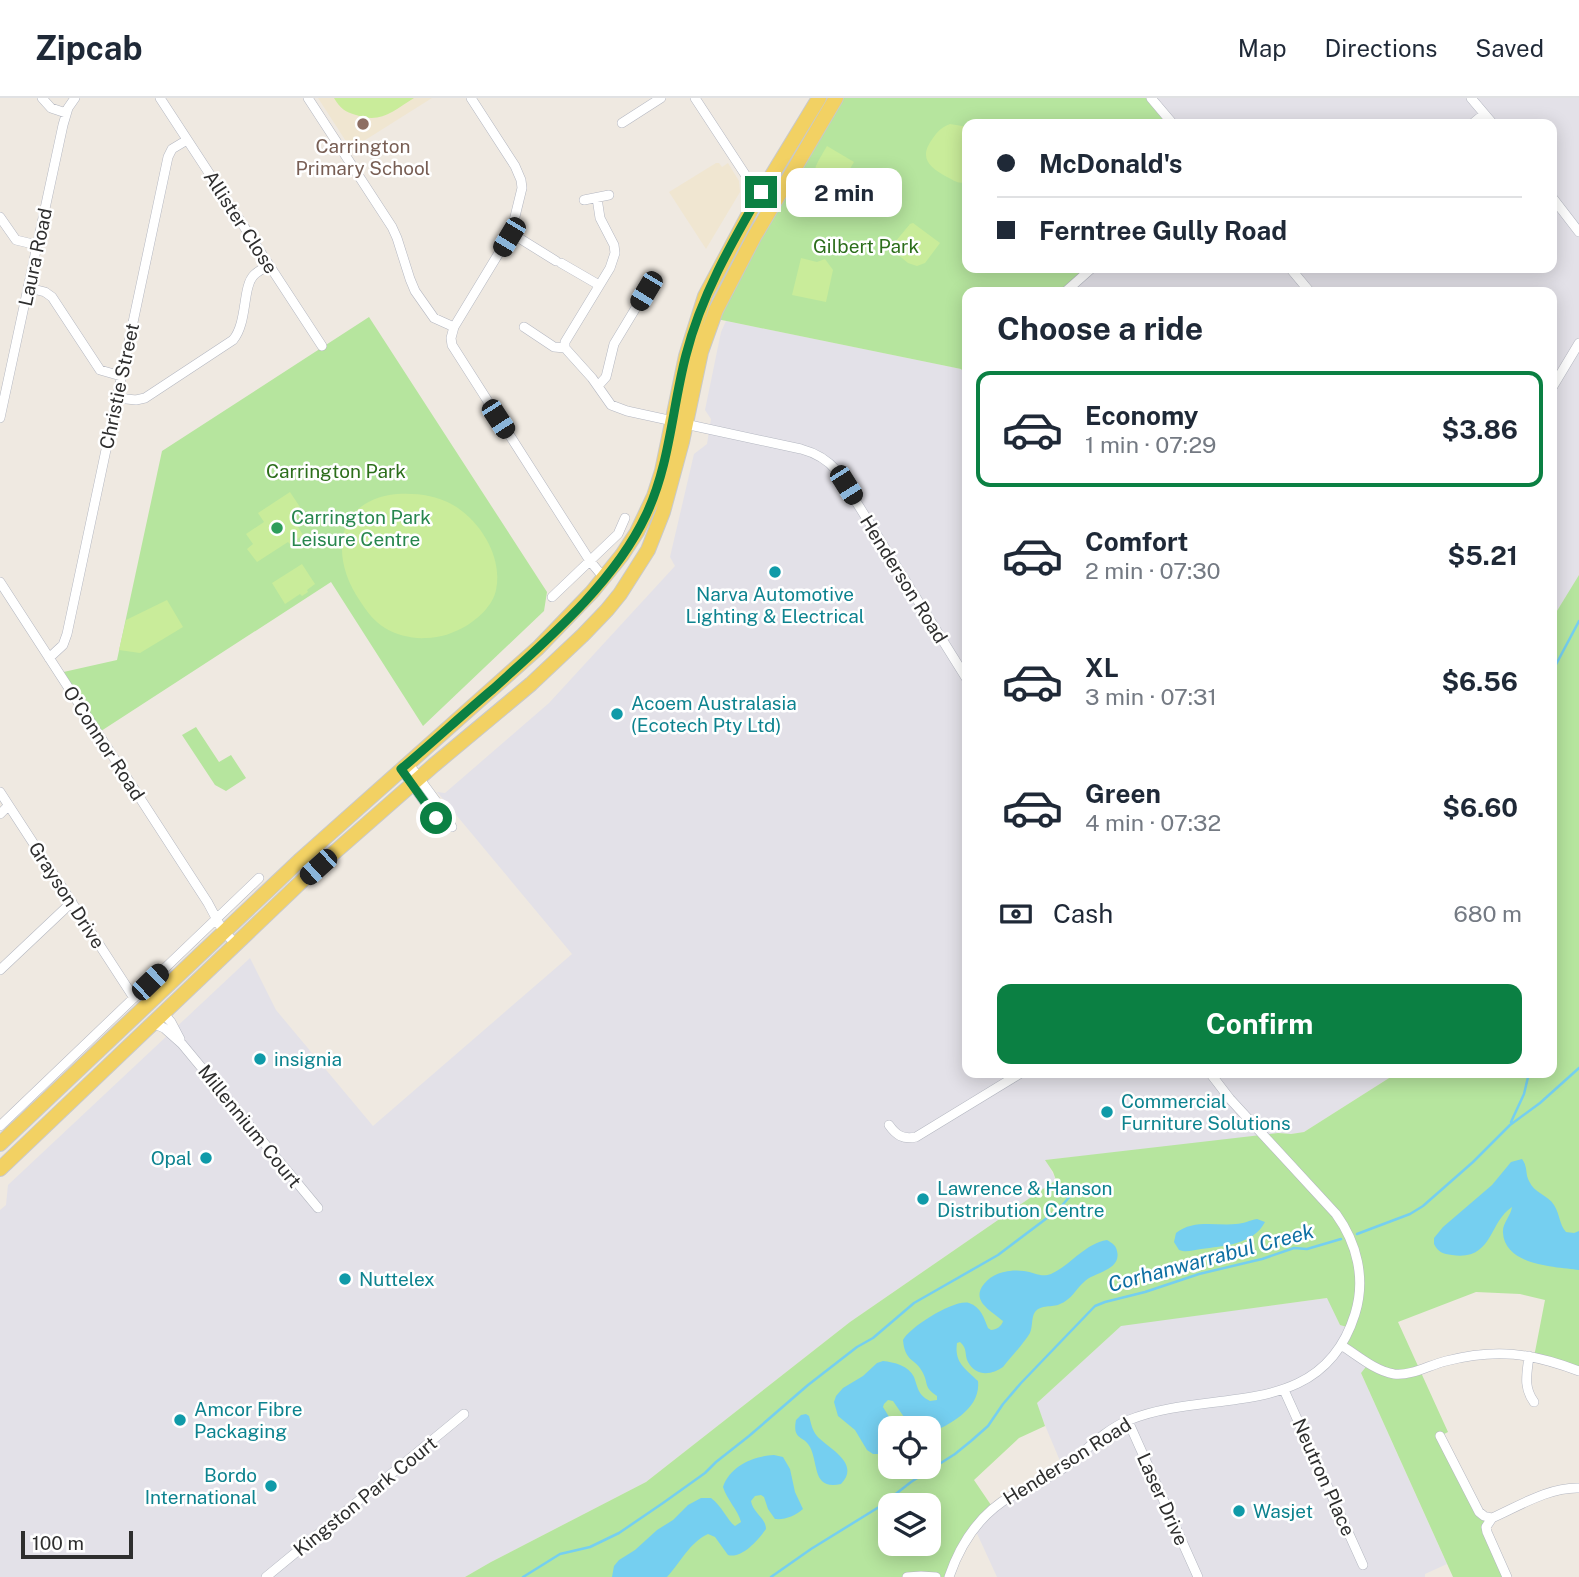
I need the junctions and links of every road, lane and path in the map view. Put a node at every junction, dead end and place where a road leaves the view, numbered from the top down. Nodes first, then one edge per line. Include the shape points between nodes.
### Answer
1 (42, 98) edge
2 (75, 98) edge
3 (160, 98) edge
4 (308, 98) edge
5 (471, 98) edge
6 (661, 98) edge
7 (695, 98) edge
8 (819, 98) edge
9 (836, 98) edge
10 (1152, 98) edge
11 (1471, 98) edge
12 (66, 113) junction
13 (1484, 114) junction
14 (1169, 119) edge
15 (1478, 119) edge
16 (1488, 119) edge
17 (622, 123) dead end
18 (187, 140) junction
19 (761, 192) junction
20 (609, 195) dead end
21 (597, 198) junction
22 (584, 200) dead end
23 (775, 200) junction
24 (1557, 203) edge
25 (0, 217) edge
26 (1579, 232) edge
27 (511, 233) junction
28 (37, 245) junction
29 (269, 265) junction
30 (1086, 273) edge
31 (598, 285) junction
32 (1071, 287) edge
33 (29, 288) junction
34 (646, 291) dead end
35 (454, 327) junction
36 (524, 327) dead end
37 (1579, 343) edge
38 (322, 346) dead end
39 (565, 348) junction
40 (121, 376) junction
41 (1557, 380) edge
42 (4, 382) edge
43 (598, 386) junction
44 (117, 398) junction
45 (0, 418) edge
46 (679, 423) junction
47 (625, 519) dead end
48 (590, 561) junction
49 (604, 578) junction
50 (0, 582) edge
51 (620, 594) junction
52 (552, 597) dead end
53 (47, 655) junction
54 (962, 671) edge
55 (404, 766) junction
56 (415, 781) junction
57 (0, 792) edge
58 (8, 806) junction
59 (0, 814) edge
60 (259, 878) dead end
61 (72, 902) junction
62 (223, 922) junction
63 (235, 943) junction
64 (0, 970) edge
65 (134, 998) junction
66 (163, 1013) junction
67 (128, 1023) junction
68 (152, 1023) junction
69 (182, 1044) junction
70 (1013, 1078) edge
71 (1214, 1078) edge
72 (889, 1125) dead end
73 (0, 1126) edge
74 (0, 1144) edge
75 (0, 1169) edge
76 (318, 1208) dead end
77 (1341, 1345) junction
78 (1529, 1356) junction
79 (1579, 1371) edge
80 (1284, 1390) junction
81 (1534, 1402) dead end
82 (464, 1414) dead end
83 (1128, 1421) junction
84 (1440, 1436) dead end
85 (1579, 1488) edge
86 (1492, 1518) junction
87 (1363, 1565) dead end
88 (266, 1577) edge
89 (907, 1577) edge
90 (936, 1577) edge
91 (950, 1577) edge
92 (1198, 1577) edge
93 (1507, 1577) edge

1 - 12 street via 51,108
2 - 12 street, Laura Road
3 - 18 street, Allister Close
4 - 35 street via 394,231 412,284 429,312
5 - 27 street via 520,175
6 - 17 street
7 - 19 street
8 - 19 main road
9 - 23 main road
10 - 14 street
11 - 13 street
12 - 28 street, Laura Road
13 - 15 street
13 - 16 street
18 - 29 street, Allister Close
18 - 40 street, Christie Street via 169,155
19 - 23 street
19 - 46 main road via 701,306 685,356
20 - 21 street
21 - 22 street
21 - 31 street via 615,253
23 - 46 main road via 711,320
24 - 26 street
25 - 28 street via 16,240
27 - 31 street
27 - 35 street
28 - 33 street, Laura Road
29 - 38 street, Allister Close
29 - 44 street via 251,279 233,340 145,398
30 - 32 street
31 - 39 street
33 - 40 street via 50,295 98,368
33 - 42 street, Laura Road
34 - 43 street via 614,344 606,377
35 - 48 street via 450,342 454,351
36 - 39 street
37 - 41 street
39 - 43 street, Henderson Road
40 - 44 street, Christie Street
42 - 45 street, Laura Road
43 - 46 street, Henderson Road via 615,407
44 - 53 street, Christie Street via 65,640 60,649
46 - 49 main road via 647,514
46 - 51 main road via 663,512 648,550
46 - 54 street, Henderson Road via 801,449 828,461
47 - 48 street via 618,534
48 - 49 street
48 - 52 street
49 - 51 main road
49 - 55 main road via 538,648
50 - 53 street, O'Connor Road
51 - 56 main road via 531,684
53 - 62 street, O'Connor Road
55 - 56 street
55 - 62 main road
56 - 56 street via 452,827 436,818
56 - 63 main road
57 - 58 street, Grayson Drive
58 - 59 street
58 - 61 street, Grayson Drive
60 - 62 street
61 - 64 street
61 - 65 street, Grayson Drive
62 - 63 street, O'Connor Road
62 - 65 street
62 - 67 main road
63 - 66 main road
65 - 73 street
66 - 67 main road via 151,1012
66 - 68 main road
66 - 69 street, Millennium Court
67 - 74 main road
68 - 69 street, Millennium Court
68 - 75 main road
69 - 76 street, Millennium Court
70 - 72 street via 916,1137 899,1136
71 - 77 street, Henderson Road via 1343,1224 1360,1275 1359,1303
77 - 78 street via 1395,1374 1476,1354
77 - 80 street, Henderson Road via 1311,1376
78 - 79 street
78 - 81 street via 1526,1385
80 - 83 street, Henderson Road via 1154,1412
80 - 87 street, Neutron Place
82 - 88 street, Kingston Park Court
83 - 91 street, Henderson Road via 1097,1439 1063,1468 988,1512 965,1540
83 - 92 street, Laser Drive
84 - 86 street via 1479,1512
85 - 86 street via 1552,1492
86 - 93 street via 1487,1532
89 - 90 street

